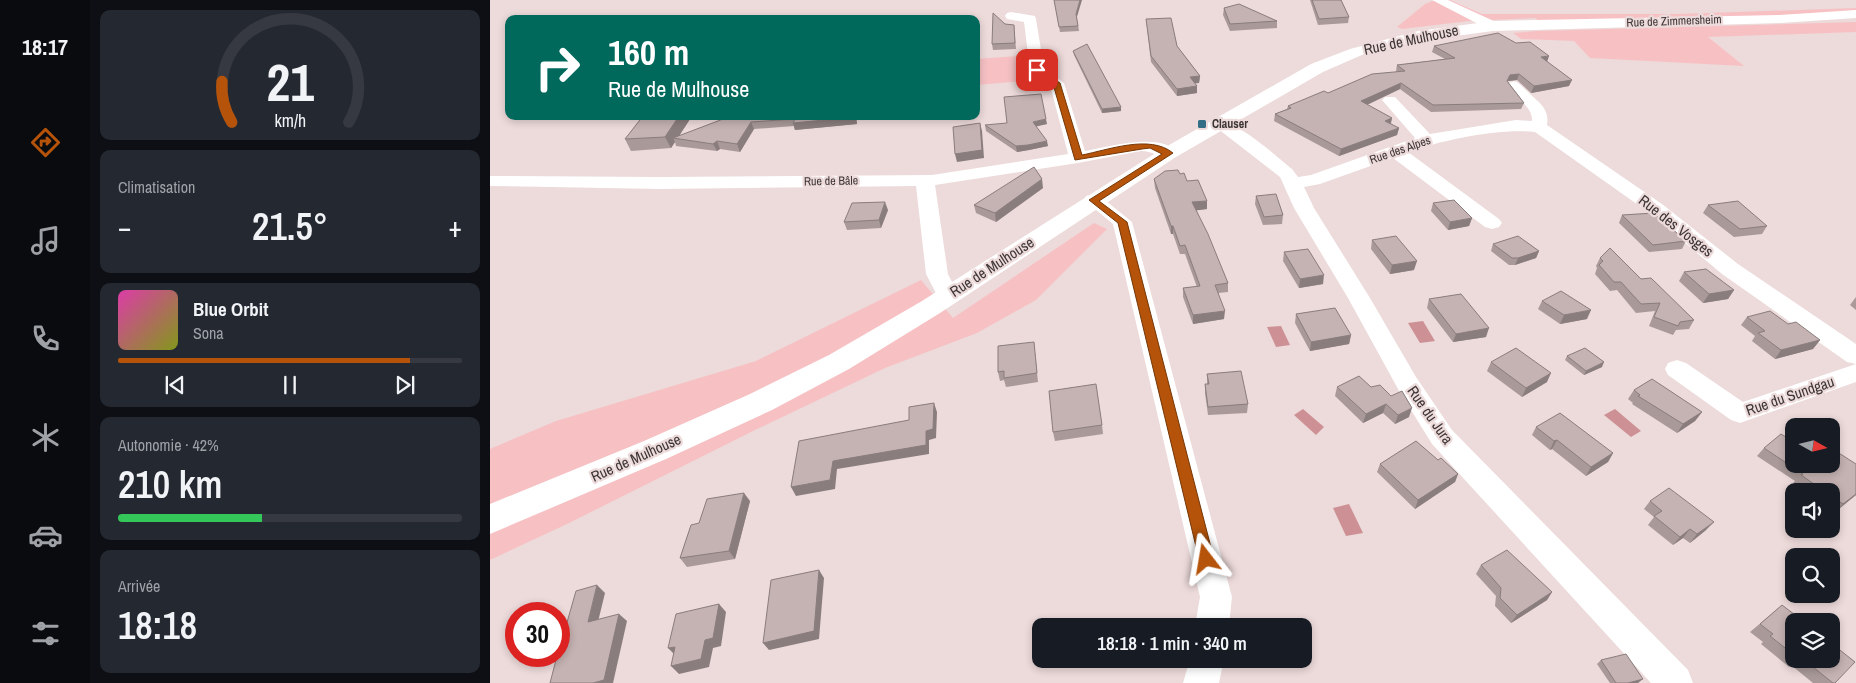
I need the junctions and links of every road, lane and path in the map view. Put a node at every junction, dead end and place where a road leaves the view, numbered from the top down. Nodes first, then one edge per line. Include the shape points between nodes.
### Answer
1 (1438, 0) edge
2 (1856, 14) edge
3 (1011, 16) dead end
4 (1493, 26) junction
5 (1514, 86) edge
6 (1390, 100) dead end
7 (1221, 125) junction
8 (1539, 127) junction
9 (1426, 140) junction
10 (1397, 152) junction
11 (1168, 153) junction
12 (1078, 158) junction
13 (925, 180) junction
14 (490, 181) edge
15 (1293, 183) junction
16 (1093, 200) junction
17 (1492, 223) dead end
18 (948, 296) junction
19 (1856, 356) edge
20 (1677, 369) dead end
21 (1856, 373) edge
22 (490, 519) edge
23 (1213, 618) edge
24 (1205, 668) edge
25 (1201, 683) edge
26 (1675, 683) edge

1 - 4 street
2 - 4 main road, Rue de Zimmersheim
3 - 12 street via 1030,19 1037,70 1057,83
4 - 7 main road, Rue de Mulhouse via 1418,36 1356,52 1317,68
5 - 8 street via 1538,108 1542,117
6 - 9 street
7 - 11 main road, Rue de Mulhouse
7 - 15 street, Rue du Jura via 1286,173
8 - 9 street, Rue des Alpes via 1516,124
8 - 19 street, Rue des Vosges via 1654,208 1730,269
9 - 10 street, Rue des Alpes
10 - 15 street, Rue des Alpes via 1314,180
10 - 17 street
11 - 12 street, Rue de Bâle via 1142,146
11 - 16 main road, Rue de Mulhouse
12 - 13 street, Rue de Bâle
13 - 14 street, Rue de Bâle
13 - 18 street via 936,274
15 - 26 street, Rue du Jura via 1304,208 1407,384 1442,437
16 - 18 main road, Rue de Mulhouse
16 - 23 street via 1122,222 1216,597
18 - 22 main road, Rue de Mulhouse via 876,342 761,402
20 - 21 street, Rue du Sundgau via 1740,414
24 - 25 street

